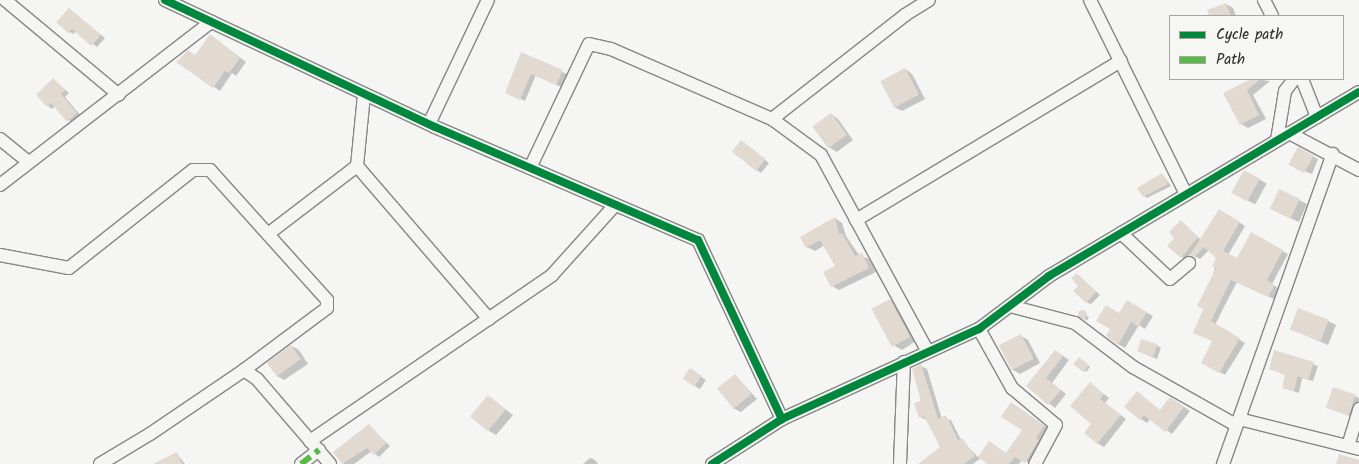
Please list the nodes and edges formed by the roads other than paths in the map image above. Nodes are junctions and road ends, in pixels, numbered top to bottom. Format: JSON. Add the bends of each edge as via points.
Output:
{"nodes":[{"id":1,"x":5,"y":0,"type":"edge"},
{"id":2,"x":165,"y":0,"type":"edge"},
{"id":3,"x":488,"y":0,"type":"edge"},
{"id":4,"x":929,"y":0,"type":"edge"},
{"id":5,"x":1090,"y":0,"type":"edge"},
{"id":6,"x":1264,"y":0,"type":"edge"},
{"id":7,"x":1272,"y":15,"type":"edge"},
{"id":8,"x":211,"y":22,"type":"junction"},
{"id":9,"x":1121,"y":61,"type":"junction"},
{"id":10,"x":1293,"y":80,"type":"edge"},
{"id":11,"x":1302,"y":80,"type":"edge"},
{"id":12,"x":1359,"y":92,"type":"edge"},
{"id":13,"x":364,"y":94,"type":"junction"},
{"id":14,"x":119,"y":95,"type":"junction"},
{"id":15,"x":1317,"y":116,"type":"junction"},
{"id":16,"x":772,"y":119,"type":"junction"},
{"id":17,"x":429,"y":124,"type":"junction"},
{"id":18,"x":1289,"y":133,"type":"junction"},
{"id":19,"x":0,"y":139,"type":"edge"},
{"id":20,"x":1277,"y":140,"type":"junction"},
{"id":21,"x":1333,"y":155,"type":"junction"},
{"id":22,"x":28,"y":162,"type":"junction"},
{"id":23,"x":357,"y":166,"type":"junction"},
{"id":24,"x":530,"y":168,"type":"junction"},
{"id":25,"x":1359,"y":170,"type":"edge"},
{"id":26,"x":0,"y":186,"type":"edge"},
{"id":27,"x":1186,"y":194,"type":"junction"},
{"id":28,"x":615,"y":205,"type":"junction"},
{"id":29,"x":856,"y":220,"type":"junction"},
{"id":30,"x":1121,"y":233,"type":"junction"},
{"id":31,"x":268,"y":234,"type":"junction"},
{"id":32,"x":0,"y":255,"type":"edge"},
{"id":33,"x":1189,"y":263,"type":"dead end"},
{"id":34,"x":1010,"y":306,"type":"junction"},
{"id":35,"x":488,"y":319,"type":"junction"},
{"id":36,"x":979,"y":329,"type":"junction"},
{"id":37,"x":928,"y":352,"type":"junction"},
{"id":38,"x":904,"y":362,"type":"junction"},
{"id":39,"x":244,"y":370,"type":"junction"},
{"id":40,"x":1359,"y":409,"type":"edge"},
{"id":41,"x":782,"y":419,"type":"junction"},
{"id":42,"x":1238,"y":422,"type":"junction"},
{"id":43,"x":314,"y":445,"type":"junction"},
{"id":44,"x":1353,"y":448,"type":"edge"},
{"id":45,"x":100,"y":464,"type":"edge"},
{"id":46,"x":301,"y":464,"type":"edge"},
{"id":47,"x":330,"y":464,"type":"edge"},
{"id":48,"x":712,"y":464,"type":"edge"},
{"id":49,"x":900,"y":464,"type":"edge"},
{"id":50,"x":1036,"y":464,"type":"edge"},
{"id":51,"x":1223,"y":464,"type":"edge"}],
"edges":[{"from":1,"to":14,"type":"street"},
{"from":2,"to":8,"type":"street"},
{"from":3,"to":17,"type":"street"},
{"from":4,"to":16,"type":"street","via":[[905,15]]},
{"from":5,"to":9,"type":"street"},
{"from":6,"to":7,"type":"street"},
{"from":8,"to":13,"type":"street"},
{"from":8,"to":14,"type":"street"},
{"from":9,"to":27,"type":"street"},
{"from":9,"to":29,"type":"street"},
{"from":10,"to":20,"type":"street","via":[[1285,91]]},
{"from":11,"to":15,"type":"street"},
{"from":12,"to":15,"type":"street"},
{"from":13,"to":17,"type":"street"},
{"from":13,"to":23,"type":"street"},
{"from":14,"to":22,"type":"street"},
{"from":15,"to":18,"type":"street"},
{"from":16,"to":24,"type":"street","via":[[611,49],[588,44]]},
{"from":16,"to":29,"type":"street","via":[[821,155]]},
{"from":17,"to":24,"type":"street"},
{"from":18,"to":20,"type":"street"},
{"from":18,"to":21,"type":"street"},
{"from":19,"to":22,"type":"street"},
{"from":20,"to":27,"type":"street"},
{"from":21,"to":25,"type":"street"},
{"from":21,"to":42,"type":"street"},
{"from":22,"to":26,"type":"street"},
{"from":23,"to":31,"type":"street"},
{"from":23,"to":35,"type":"street"},
{"from":24,"to":28,"type":"street"},
{"from":27,"to":30,"type":"street"},
{"from":28,"to":35,"type":"street","via":[[552,275]]},
{"from":28,"to":41,"type":"street","via":[[698,240]]},
{"from":29,"to":37,"type":"street"},
{"from":30,"to":33,"type":"street","via":[[1170,279]]},
{"from":30,"to":34,"type":"street","via":[[1049,276]]},
{"from":31,"to":32,"type":"street","via":[[210,170],[193,170],[69,268]]},
{"from":31,"to":39,"type":"street","via":[[327,300],[327,308]]},
{"from":34,"to":36,"type":"street"},
{"from":34,"to":42,"type":"street","via":[[1075,323],[1133,367]]},
{"from":35,"to":43,"type":"street"},
{"from":36,"to":37,"type":"street"},
{"from":36,"to":50,"type":"street","via":[[1012,388],[1056,425]]},
{"from":37,"to":38,"type":"street"},
{"from":38,"to":41,"type":"street"},
{"from":38,"to":49,"type":"street"},
{"from":39,"to":43,"type":"street","via":[[257,379]]},
{"from":39,"to":45,"type":"street"},
{"from":40,"to":44,"type":"street"},
{"from":41,"to":48,"type":"street"},
{"from":42,"to":44,"type":"street"},
{"from":42,"to":51,"type":"street"},
{"from":43,"to":46,"type":"street"},
{"from":43,"to":47,"type":"street"}]}
